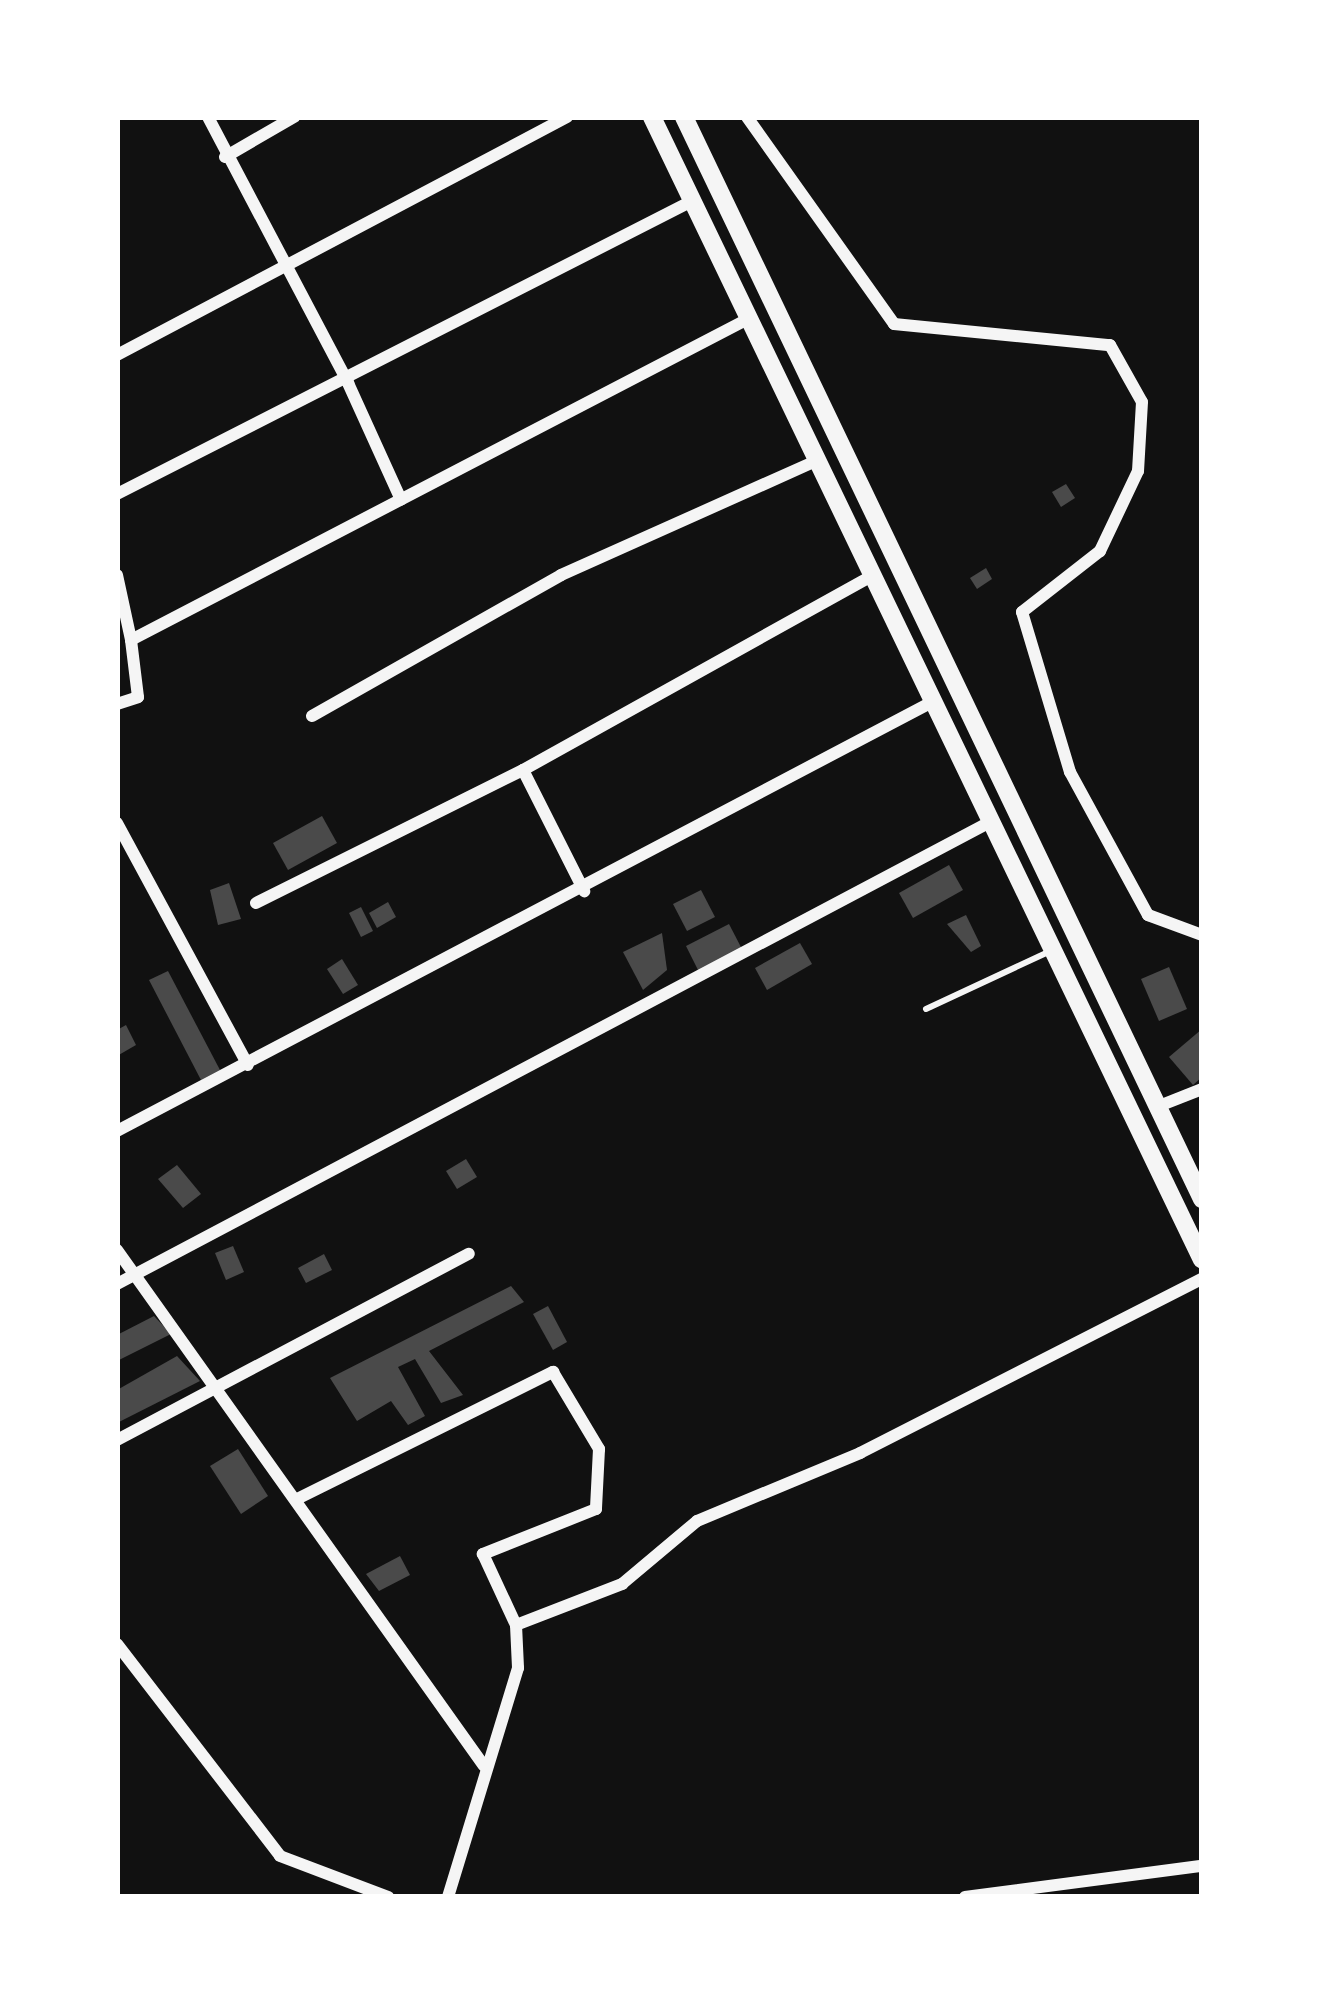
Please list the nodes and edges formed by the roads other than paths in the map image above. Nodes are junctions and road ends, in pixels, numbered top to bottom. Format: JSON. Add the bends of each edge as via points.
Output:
{"nodes":[{"id":1,"x":208,"y":117,"type":"edge"},
{"id":2,"x":294,"y":117,"type":"edge"},
{"id":3,"x":568,"y":117,"type":"edge"},
{"id":4,"x":652,"y":117,"type":"edge"},
{"id":5,"x":684,"y":117,"type":"edge"},
{"id":6,"x":747,"y":117,"type":"edge"},
{"id":7,"x":225,"y":157,"type":"junction"},
{"id":8,"x":692,"y":201,"type":"junction"},
{"id":9,"x":282,"y":271,"type":"junction"},
{"id":10,"x":748,"y":319,"type":"junction"},
{"id":11,"x":117,"y":355,"type":"edge"},
{"id":12,"x":348,"y":383,"type":"junction"},
{"id":13,"x":814,"y":462,"type":"junction"},
{"id":14,"x":117,"y":494,"type":"edge"},
{"id":15,"x":400,"y":500,"type":"junction"},
{"id":16,"x":117,"y":575,"type":"edge"},
{"id":17,"x":870,"y":577,"type":"junction"},
{"id":18,"x":131,"y":640,"type":"junction"},
{"id":19,"x":934,"y":701,"type":"junction"},
{"id":20,"x":117,"y":704,"type":"edge"},
{"id":21,"x":312,"y":716,"type":"dead end"},
{"id":22,"x":523,"y":770,"type":"junction"},
{"id":23,"x":990,"y":822,"type":"junction"},
{"id":24,"x":117,"y":823,"type":"edge"},
{"id":25,"x":584,"y":891,"type":"junction"},
{"id":26,"x":256,"y":903,"type":"dead end"},
{"id":27,"x":1202,"y":935,"type":"edge"},
{"id":28,"x":1051,"y":951,"type":"junction"},
{"id":29,"x":926,"y":1009,"type":"dead end"},
{"id":30,"x":248,"y":1065,"type":"junction"},
{"id":31,"x":1202,"y":1089,"type":"edge"},
{"id":32,"x":1159,"y":1106,"type":"junction"},
{"id":33,"x":117,"y":1131,"type":"edge"},
{"id":34,"x":1202,"y":1198,"type":"edge"},
{"id":35,"x":117,"y":1250,"type":"edge"},
{"id":36,"x":469,"y":1254,"type":"dead end"},
{"id":37,"x":1202,"y":1260,"type":"edge"},
{"id":38,"x":135,"y":1274,"type":"junction"},
{"id":39,"x":1202,"y":1280,"type":"edge"},
{"id":40,"x":117,"y":1284,"type":"edge"},
{"id":41,"x":218,"y":1388,"type":"junction"},
{"id":42,"x":117,"y":1440,"type":"edge"},
{"id":43,"x":299,"y":1498,"type":"junction"},
{"id":44,"x":516,"y":1624,"type":"junction"},
{"id":45,"x":117,"y":1644,"type":"edge"},
{"id":46,"x":484,"y":1766,"type":"junction"},
{"id":47,"x":1202,"y":1866,"type":"edge"},
{"id":48,"x":388,"y":1897,"type":"edge"},
{"id":49,"x":448,"y":1897,"type":"edge"},
{"id":50,"x":965,"y":1897,"type":"edge"}],
"edges":[{"from":1,"to":7,"type":"street"},
{"from":2,"to":7,"type":"street"},
{"from":3,"to":9,"type":"street"},
{"from":4,"to":8,"type":"highway"},
{"from":5,"to":32,"type":"highway"},
{"from":6,"to":27,"type":"street","via":[[894,324],[1110,345],[1142,402],[1138,471],[1100,551],[1022,612],[1070,772],[1148,915]]},
{"from":7,"to":9,"type":"street"},
{"from":8,"to":10,"type":"highway"},
{"from":8,"to":12,"type":"street"},
{"from":9,"to":11,"type":"street"},
{"from":9,"to":12,"type":"street"},
{"from":10,"to":13,"type":"highway"},
{"from":10,"to":15,"type":"street"},
{"from":12,"to":14,"type":"street"},
{"from":12,"to":15,"type":"street"},
{"from":13,"to":17,"type":"highway"},
{"from":13,"to":21,"type":"street","via":[[561,574]]},
{"from":15,"to":18,"type":"street"},
{"from":16,"to":18,"type":"street"},
{"from":17,"to":19,"type":"highway"},
{"from":17,"to":22,"type":"street"},
{"from":18,"to":20,"type":"street","via":[[139,697]]},
{"from":19,"to":23,"type":"highway"},
{"from":19,"to":25,"type":"street"},
{"from":22,"to":25,"type":"street"},
{"from":22,"to":26,"type":"street"},
{"from":23,"to":28,"type":"highway"},
{"from":23,"to":38,"type":"street"},
{"from":24,"to":30,"type":"street"},
{"from":25,"to":30,"type":"street"},
{"from":28,"to":29,"type":"lane"},
{"from":28,"to":37,"type":"highway"},
{"from":30,"to":33,"type":"street"},
{"from":31,"to":32,"type":"street"},
{"from":32,"to":34,"type":"highway"},
{"from":35,"to":38,"type":"street"},
{"from":36,"to":41,"type":"street"},
{"from":38,"to":40,"type":"street"},
{"from":38,"to":41,"type":"street"},
{"from":39,"to":44,"type":"street","via":[[860,1454],[697,1521],[622,1584]]},
{"from":41,"to":42,"type":"street"},
{"from":41,"to":43,"type":"street"},
{"from":43,"to":44,"type":"street","via":[[553,1372],[599,1449],[596,1509],[483,1554]]},
{"from":43,"to":46,"type":"street","via":[[392,1645]]},
{"from":44,"to":46,"type":"street","via":[[518,1668]]},
{"from":45,"to":48,"type":"street","via":[[280,1856]]},
{"from":46,"to":49,"type":"street","via":[[476,1823]]},
{"from":47,"to":50,"type":"street"}]}
